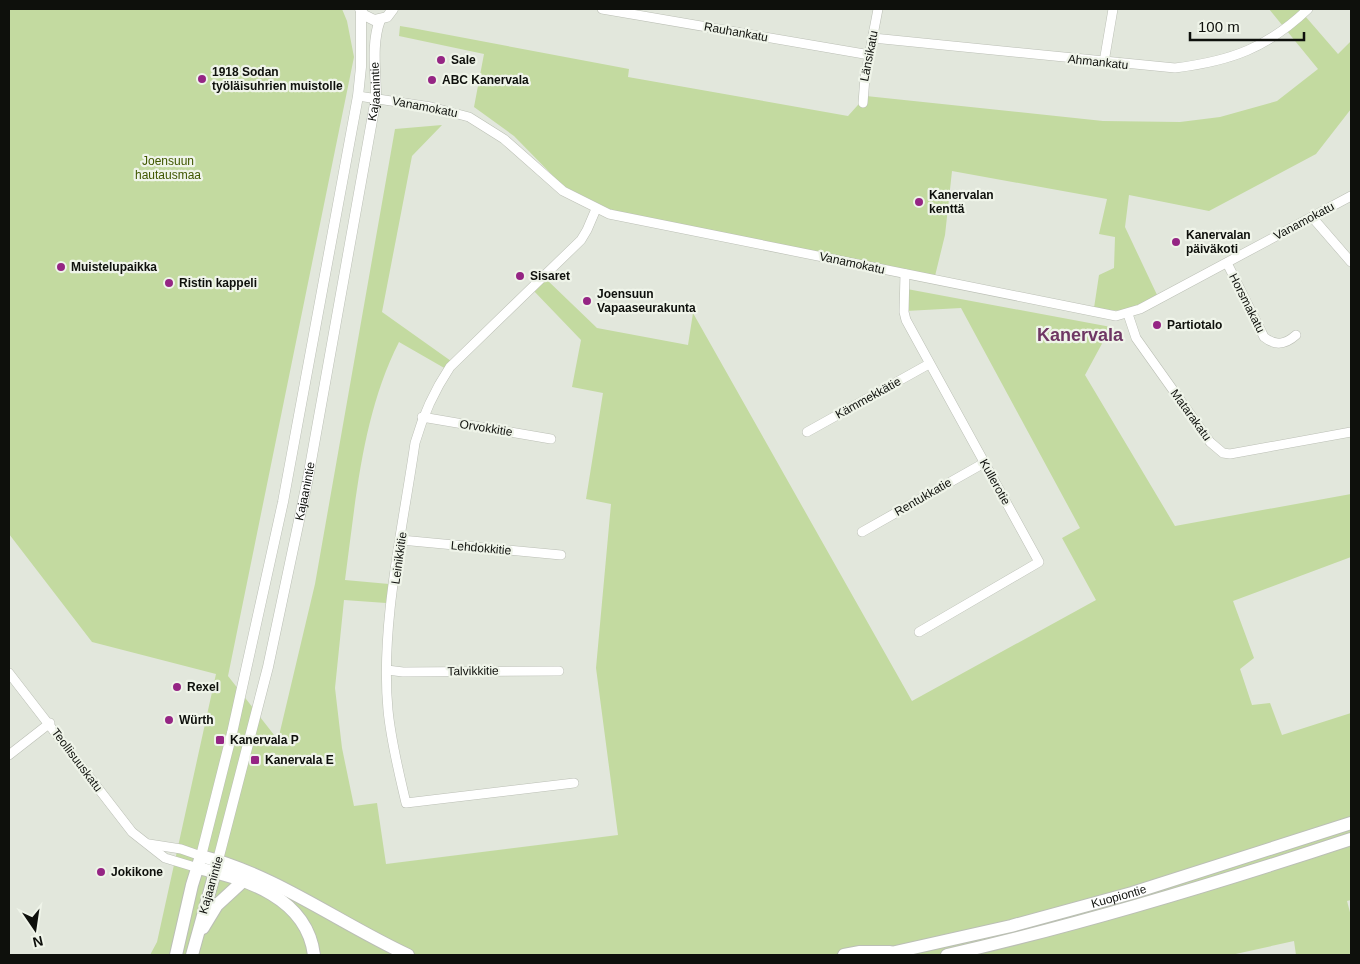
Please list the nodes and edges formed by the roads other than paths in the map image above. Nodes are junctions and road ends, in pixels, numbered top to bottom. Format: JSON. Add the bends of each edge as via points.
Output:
{"nodes":[{"id":1,"x":360,"y":9,"type":"edge"},
{"id":2,"x":393,"y":9,"type":"edge"},
{"id":3,"x":602,"y":9,"type":"edge"},
{"id":4,"x":878,"y":9,"type":"edge"},
{"id":5,"x":1113,"y":9,"type":"edge"},
{"id":6,"x":1308,"y":9,"type":"edge"},
{"id":7,"x":627,"y":11,"type":"edge"},
{"id":8,"x":380,"y":20,"type":"junction"},
{"id":9,"x":873,"y":38,"type":"junction"},
{"id":10,"x":870,"y":55,"type":"junction"},
{"id":11,"x":1104,"y":62,"type":"junction"},
{"id":12,"x":358,"y":96,"type":"junction"},
{"id":13,"x":376,"y":98,"type":"junction"},
{"id":14,"x":863,"y":103,"type":"dead end"},
{"id":15,"x":1351,"y":196,"type":"edge"},
{"id":16,"x":596,"y":209,"type":"junction"},
{"id":17,"x":1312,"y":217,"type":"junction"},
{"id":18,"x":1227,"y":262,"type":"junction"},
{"id":19,"x":1351,"y":262,"type":"edge"},
{"id":20,"x":905,"y":274,"type":"junction"},
{"id":21,"x":1128,"y":314,"type":"junction"},
{"id":22,"x":1296,"y":335,"type":"dead end"},
{"id":23,"x":929,"y":364,"type":"junction"},
{"id":24,"x":422,"y":417,"type":"junction"},
{"id":25,"x":807,"y":432,"type":"dead end"},
{"id":26,"x":1351,"y":432,"type":"edge"},
{"id":27,"x":551,"y":439,"type":"dead end"},
{"id":28,"x":984,"y":463,"type":"junction"},
{"id":29,"x":862,"y":532,"type":"dead end"},
{"id":30,"x":401,"y":540,"type":"junction"},
{"id":31,"x":561,"y":555,"type":"dead end"},
{"id":32,"x":919,"y":632,"type":"dead end"},
{"id":33,"x":387,"y":670,"type":"junction"},
{"id":34,"x":559,"y":670,"type":"dead end"},
{"id":35,"x":9,"y":672,"type":"edge"},
{"id":36,"x":50,"y":723,"type":"junction"},
{"id":37,"x":9,"y":755,"type":"edge"},
{"id":38,"x":574,"y":783,"type":"dead end"},
{"id":39,"x":1351,"y":824,"type":"edge"},
{"id":40,"x":1351,"y":839,"type":"edge"},
{"id":41,"x":149,"y":844,"type":"junction"},
{"id":42,"x":199,"y":862,"type":"junction"},
{"id":43,"x":216,"y":866,"type":"junction"},
{"id":44,"x":242,"y":882,"type":"junction"},
{"id":45,"x":196,"y":940,"type":"junction"},
{"id":46,"x":898,"y":952,"type":"junction"},
{"id":47,"x":176,"y":955,"type":"edge"},
{"id":48,"x":192,"y":955,"type":"edge"},
{"id":49,"x":314,"y":955,"type":"edge"},
{"id":50,"x":408,"y":955,"type":"edge"},
{"id":51,"x":844,"y":955,"type":"edge"},
{"id":52,"x":882,"y":955,"type":"edge"},
{"id":53,"x":947,"y":955,"type":"edge"}],
"edges":[{"from":1,"to":8,"type":"main road","via":[[369,18]]},
{"from":1,"to":12,"type":"main road","name":"Kajaanintie"},
{"from":2,"to":8,"type":"main road"},
{"from":3,"to":7,"type":"street","name":"Rauhankatu"},
{"from":4,"to":9,"type":"street","name":"Länsikatu"},
{"from":5,"to":11,"type":"street"},
{"from":6,"to":11,"type":"street","name":"Ahmankatu","via":[[1283,32],[1241,55],[1175,68]]},
{"from":7,"to":10,"type":"street","name":"Rauhankatu"},
{"from":8,"to":13,"type":"main road","name":"Kajaanintie","via":[[375,45]]},
{"from":9,"to":10,"type":"street","name":"Länsikatu"},
{"from":9,"to":11,"type":"street","name":"Ahmankatu"},
{"from":10,"to":14,"type":"street","name":"Länsikatu"},
{"from":12,"to":13,"type":"street","name":"Vanamokatu"},
{"from":12,"to":42,"type":"main road","name":"Kajaanintie","via":[[283,502],[232,733]]},
{"from":13,"to":16,"type":"street","name":"Vanamokatu","via":[[455,112],[480,122],[563,191]]},
{"from":13,"to":43,"type":"main road","name":"Kajaanintie","via":[[308,478],[268,668]]},
{"from":15,"to":17,"type":"street","name":"Vanamokatu"},
{"from":16,"to":20,"type":"street","name":"Vanamokatu"},
{"from":16,"to":24,"type":"street","name":"Leinikkitie","via":[[581,240],[450,367]]},
{"from":17,"to":18,"type":"street","name":"Vanamokatu"},
{"from":17,"to":19,"type":"street"},
{"from":18,"to":21,"type":"street","name":"Vanamokatu"},
{"from":18,"to":22,"type":"street","name":"Horsmakatu","via":[[1270,343],[1279,344]]},
{"from":20,"to":21,"type":"street","name":"Vanamokatu","via":[[1116,316]]},
{"from":20,"to":23,"type":"street","name":"Kullerotie","via":[[906,320]]},
{"from":21,"to":26,"type":"street","name":"Matarakatu","via":[[1136,338],[1210,442],[1223,453]]},
{"from":23,"to":25,"type":"street","name":"Kämmekkätie"},
{"from":23,"to":28,"type":"street","name":"Kullerotie"},
{"from":24,"to":27,"type":"street","name":"Orvokkitie"},
{"from":24,"to":30,"type":"street","name":"Leinikkitie","via":[[415,443]]},
{"from":28,"to":29,"type":"street","name":"Rentukkatie"},
{"from":28,"to":32,"type":"street","name":"Kullerotie","via":[[1039,562]]},
{"from":30,"to":31,"type":"street","name":"Lehdokkitie"},
{"from":30,"to":33,"type":"street","name":"Leinikkitie","via":[[389,626]]},
{"from":33,"to":34,"type":"street","name":"Talvikkitie"},
{"from":33,"to":38,"type":"street","name":"Leinikkitie","via":[[391,728],[406,803]]},
{"from":35,"to":36,"type":"street","name":"Teollisuuskatu"},
{"from":36,"to":37,"type":"street"},
{"from":36,"to":41,"type":"street","name":"Teollisuuskatu","via":[[124,823]]},
{"from":39,"to":46,"type":"highway","name":"Kuopiontie","via":[[1132,893]]},
{"from":40,"to":53,"type":"highway","name":"Kuopiontie","via":[[1136,907]]},
{"from":41,"to":42,"type":"street","via":[[173,848]]},
{"from":41,"to":42,"type":"street","name":"Teollisuuskatu","via":[[165,858]]},
{"from":42,"to":43,"type":"highway"},
{"from":42,"to":47,"type":"highway","name":"Kajaanintie"},
{"from":43,"to":44,"type":"highway"},
{"from":43,"to":45,"type":"highway","name":"Kajaanintie"},
{"from":43,"to":50,"type":"highway","via":[[257,874]]},
{"from":44,"to":45,"type":"highway","via":[[217,905]]},
{"from":44,"to":49,"type":"highway","via":[[260,888],[295,911],[306,927]]},
{"from":45,"to":48,"type":"highway","name":"Kajaanintie"},
{"from":46,"to":51,"type":"highway"},
{"from":46,"to":52,"type":"highway","name":"Kuopiontie"}]}
